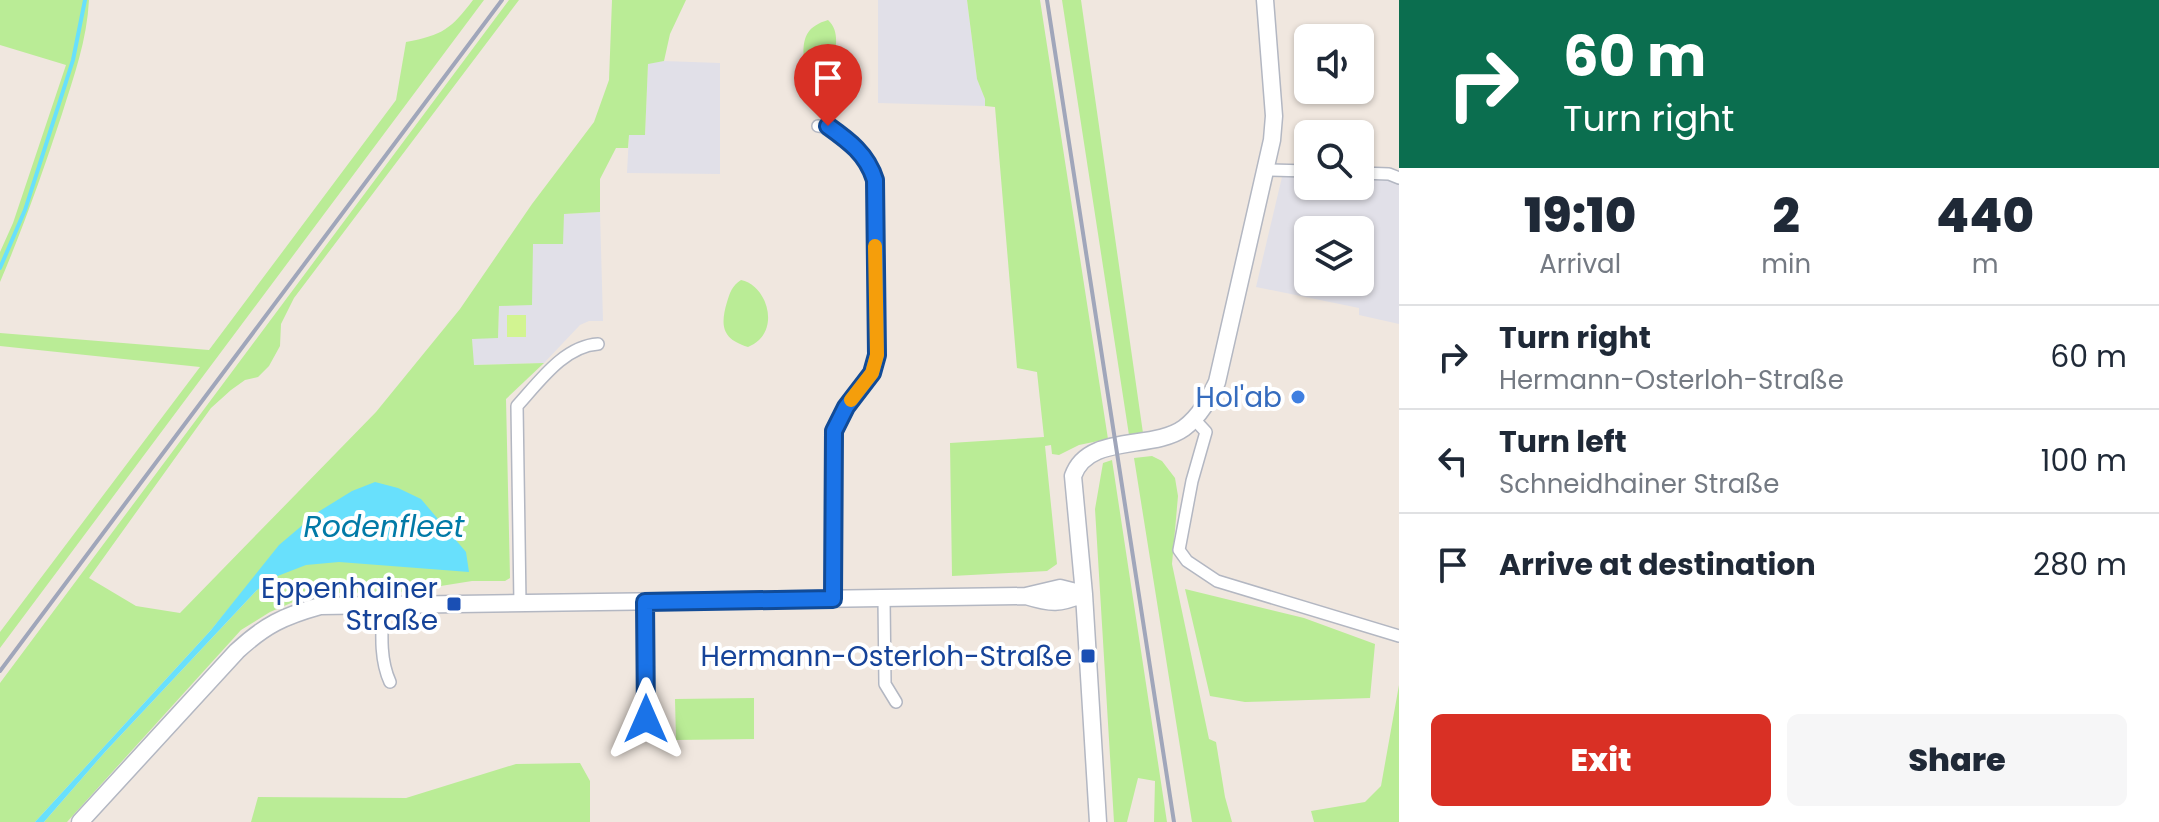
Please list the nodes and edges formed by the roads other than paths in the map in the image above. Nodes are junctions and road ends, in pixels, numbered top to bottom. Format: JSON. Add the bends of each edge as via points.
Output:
{"nodes":[{"id":1,"x":1265,"y":0,"type":"edge"},
{"id":2,"x":818,"y":126,"type":"dead end"},
{"id":3,"x":1266,"y":170,"type":"junction"},
{"id":4,"x":1294,"y":171,"type":"edge"},
{"id":5,"x":1374,"y":173,"type":"edge"},
{"id":6,"x":1399,"y":178,"type":"edge"},
{"id":7,"x":598,"y":344,"type":"dead end"},
{"id":8,"x":1194,"y":419,"type":"junction"},
{"id":9,"x":1084,"y":594,"type":"junction"},
{"id":10,"x":833,"y":599,"type":"junction"},
{"id":11,"x":884,"y":599,"type":"junction"},
{"id":12,"x":645,"y":602,"type":"junction"},
{"id":13,"x":520,"y":603,"type":"junction"},
{"id":14,"x":383,"y":604,"type":"junction"},
{"id":15,"x":1399,"y":636,"type":"edge"},
{"id":16,"x":390,"y":682,"type":"dead end"},
{"id":17,"x":896,"y":702,"type":"dead end"},
{"id":18,"x":646,"y":719,"type":"dead end"},
{"id":19,"x":80,"y":822,"type":"edge"},
{"id":20,"x":1098,"y":822,"type":"edge"}],
"edges":[{"from":1,"to":3,"type":"street","via":[[1274,116]]},
{"from":2,"to":10,"type":"street","via":[[828,126],[860,151],[875,180],[877,355],[872,373],[834,431]]},
{"from":3,"to":4,"type":"street"},
{"from":3,"to":8,"type":"street","via":[[1217,382]]},
{"from":5,"to":6,"type":"street"},
{"from":7,"to":13,"type":"street","via":[[581,345],[517,406]]},
{"from":8,"to":9,"type":"street","via":[[1167,436],[1089,454],[1077,466],[1073,476]]},
{"from":8,"to":15,"type":"street","via":[[1206,432],[1179,550],[1187,561],[1217,581]]},
{"from":9,"to":11,"type":"street","via":[[1061,603],[1026,596]]},
{"from":9,"to":20,"type":"street"},
{"from":10,"to":11,"type":"street"},
{"from":10,"to":12,"type":"street"},
{"from":11,"to":17,"type":"street","via":[[885,684]]},
{"from":12,"to":13,"type":"street"},
{"from":12,"to":18,"type":"street"},
{"from":13,"to":14,"type":"street"},
{"from":14,"to":16,"type":"street","via":[[382,641]]},
{"from":14,"to":19,"type":"street","via":[[320,606],[261,629]]}]}
